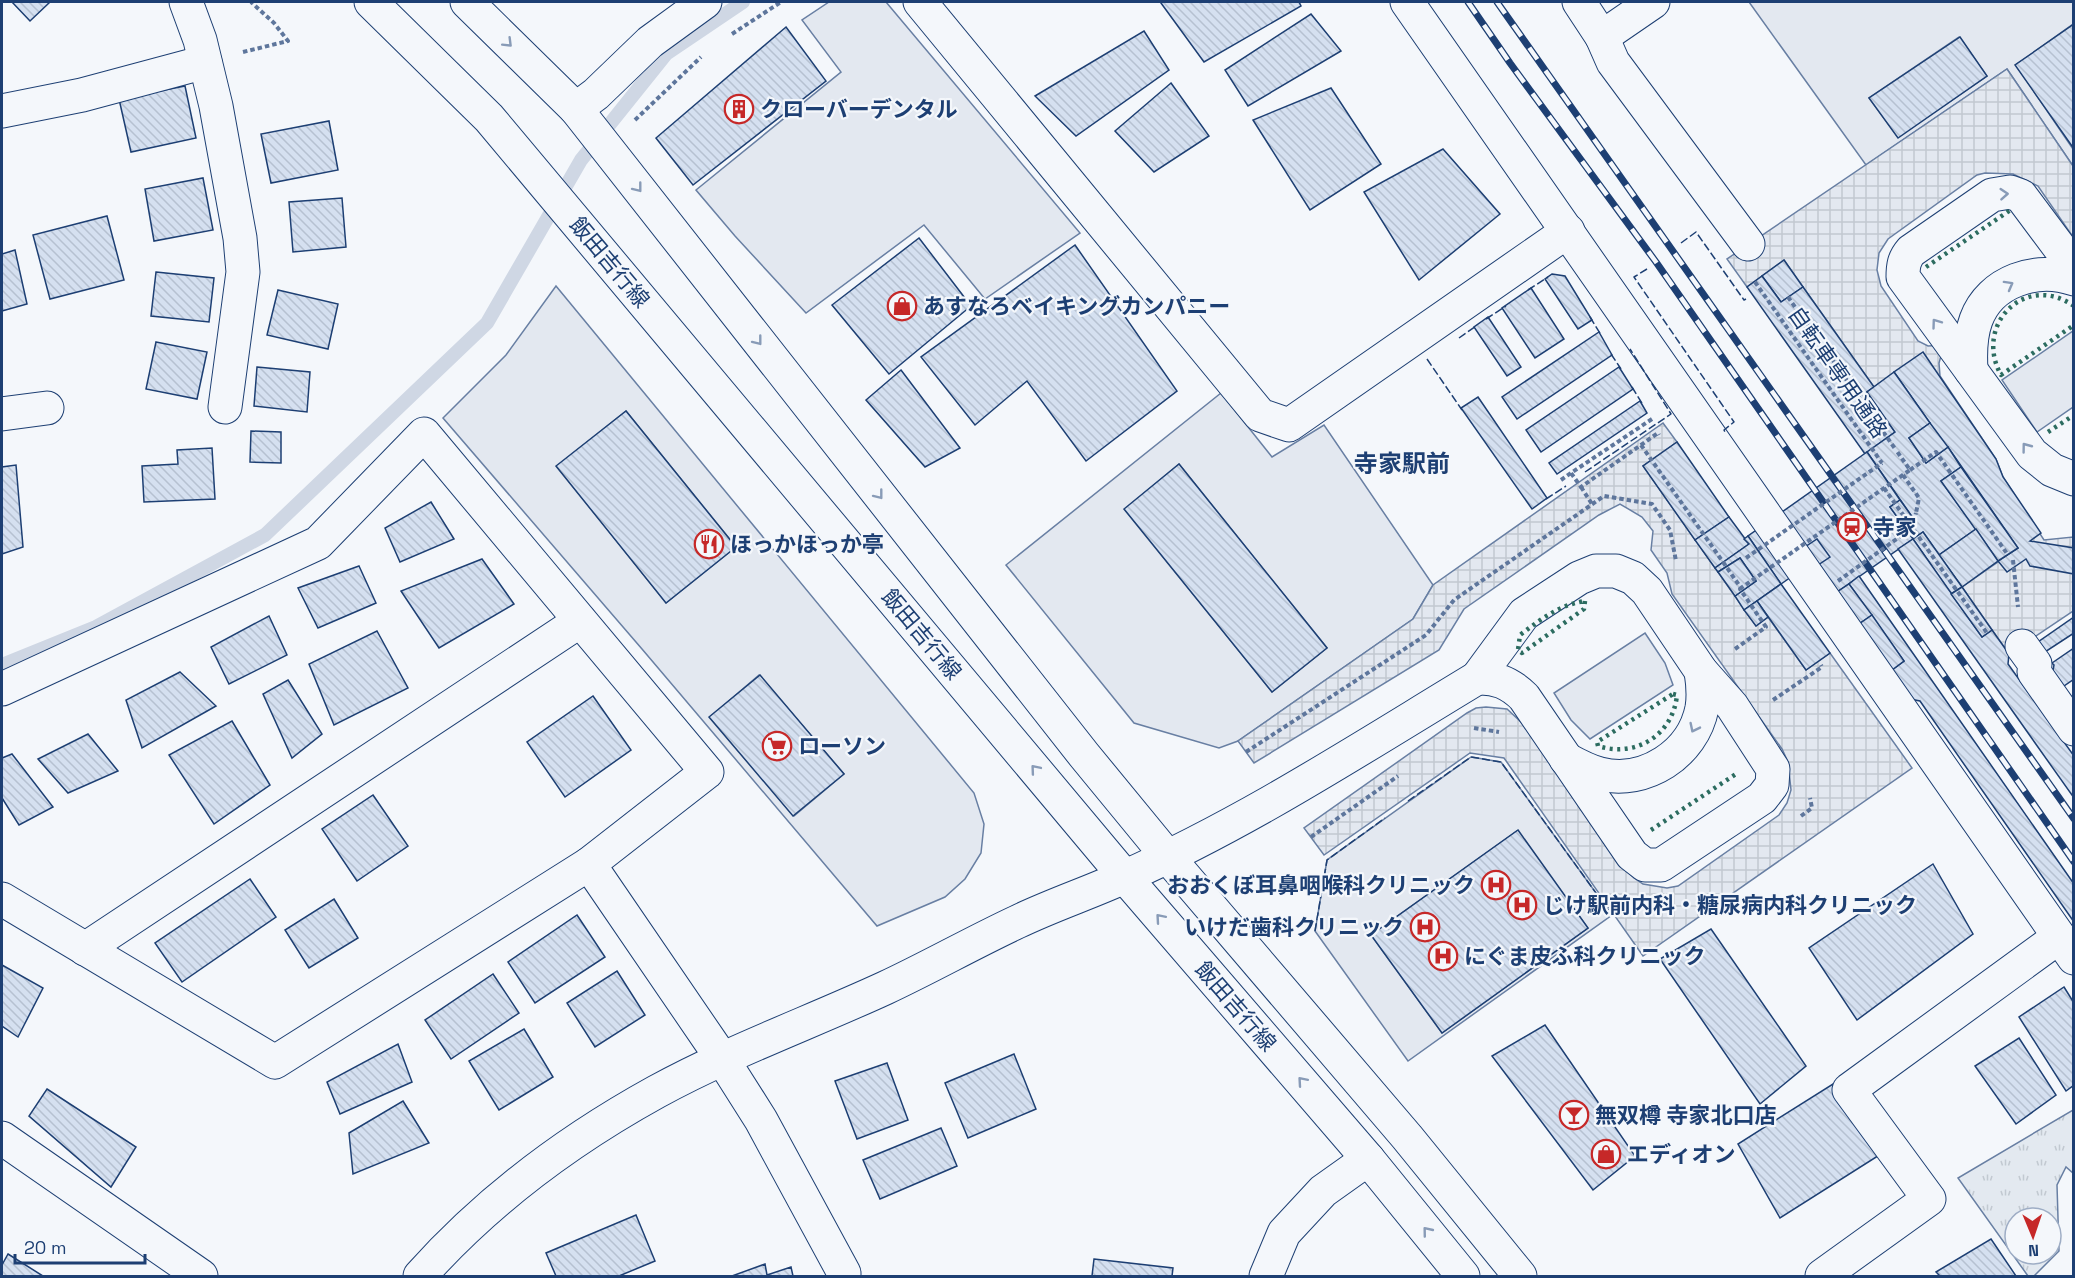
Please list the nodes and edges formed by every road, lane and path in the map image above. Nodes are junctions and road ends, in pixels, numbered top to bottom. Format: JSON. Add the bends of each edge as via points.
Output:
{"nodes":[{"id":1,"x":186,"y":2,"type":"edge"},
{"id":2,"x":251,"y":2,"type":"edge"},
{"id":3,"x":371,"y":2,"type":"edge"},
{"id":4,"x":467,"y":2,"type":"edge"},
{"id":5,"x":705,"y":2,"type":"edge"},
{"id":6,"x":781,"y":2,"type":"edge"},
{"id":7,"x":920,"y":2,"type":"edge"},
{"id":8,"x":1407,"y":2,"type":"edge"},
{"id":9,"x":1579,"y":2,"type":"edge"},
{"id":10,"x":1653,"y":2,"type":"edge"},
{"id":11,"x":1602,"y":37,"type":"junction"},
{"id":12,"x":726,"y":38,"type":"dead end"},
{"id":13,"x":708,"y":50,"type":"dead end"},
{"id":14,"x":205,"y":62,"type":"junction"},
{"id":15,"x":576,"y":109,"type":"junction"},
{"id":16,"x":2,"y":111,"type":"edge"},
{"id":17,"x":632,"y":123,"type":"dead end"},
{"id":18,"x":1568,"y":231,"type":"junction"},
{"id":19,"x":1748,"y":244,"type":"dead end"},
{"id":20,"x":2073,"y":267,"type":"edge"},
{"id":21,"x":2073,"y":279,"type":"edge"},
{"id":22,"x":1754,"y":281,"type":"dead end"},
{"id":23,"x":1788,"y":297,"type":"dead end"},
{"id":24,"x":1971,"y":370,"type":"junction"},
{"id":25,"x":225,"y":406,"type":"dead end"},
{"id":26,"x":47,"y":408,"type":"dead end"},
{"id":27,"x":2,"y":414,"type":"edge"},
{"id":28,"x":1659,"y":414,"type":"dead end"},
{"id":29,"x":1663,"y":441,"type":"dead end"},
{"id":30,"x":1641,"y":445,"type":"junction"},
{"id":31,"x":1910,"y":470,"type":"junction"},
{"id":32,"x":1571,"y":473,"type":"junction"},
{"id":33,"x":1903,"y":475,"type":"junction"},
{"id":34,"x":2073,"y":479,"type":"edge"},
{"id":35,"x":1561,"y":480,"type":"dead end"},
{"id":36,"x":1581,"y":487,"type":"junction"},
{"id":37,"x":1884,"y":488,"type":"junction"},
{"id":38,"x":1592,"y":504,"type":"dead end"},
{"id":39,"x":1912,"y":528,"type":"junction"},
{"id":40,"x":2008,"y":555,"type":"dead end"},
{"id":41,"x":1746,"y":558,"type":"dead end"},
{"id":42,"x":2013,"y":560,"type":"dead end"},
{"id":43,"x":1838,"y":581,"type":"dead end"},
{"id":44,"x":1741,"y":588,"type":"junction"},
{"id":45,"x":580,"y":621,"type":"junction"},
{"id":46,"x":1987,"y":633,"type":"dead end"},
{"id":47,"x":2022,"y":646,"type":"joint"},
{"id":48,"x":1733,"y":651,"type":"dead end"},
{"id":49,"x":1818,"y":662,"type":"dead end"},
{"id":50,"x":1701,"y":672,"type":"junction"},
{"id":51,"x":1477,"y":678,"type":"junction"},
{"id":52,"x":2,"y":689,"type":"edge"},
{"id":53,"x":1769,"y":703,"type":"dead end"},
{"id":54,"x":2073,"y":729,"type":"edge"},
{"id":55,"x":1566,"y":759,"type":"junction"},
{"id":56,"x":1167,"y":856,"type":"junction"},
{"id":57,"x":589,"y":864,"type":"junction"},
{"id":58,"x":1125,"y":877,"type":"junction"},
{"id":59,"x":2,"y":900,"type":"edge"},
{"id":60,"x":2066,"y":947,"type":"edge"},
{"id":61,"x":85,"y":949,"type":"junction"},
{"id":62,"x":723,"y":1060,"type":"junction"},
{"id":63,"x":2,"y":1138,"type":"edge"},
{"id":64,"x":1368,"y":1159,"type":"junction"},
{"id":65,"x":201,"y":1276,"type":"edge"},
{"id":66,"x":420,"y":1276,"type":"edge"},
{"id":67,"x":844,"y":1276,"type":"edge"},
{"id":68,"x":1266,"y":1276,"type":"edge"},
{"id":69,"x":1463,"y":1276,"type":"edge"},
{"id":70,"x":1520,"y":1276,"type":"edge"},
{"id":71,"x":1822,"y":1276,"type":"edge"}],
"edges":[{"from":1,"to":14,"type":"street"},
{"from":2,"to":14,"type":"path","via":[[288,41]]},
{"from":58,"to":3,"type":"street","name":"飯田吉行線","one_way":true,"via":[[489,118]]},
{"from":4,"to":15,"type":"street","name":"飯田吉行線","one_way":true},
{"from":5,"to":15,"type":"street","via":[[650,42]]},
{"from":6,"to":12,"type":"path"},
{"from":7,"to":18,"type":"street","via":[[1260,415],[1289,424]]},
{"from":8,"to":18,"type":"street"},
{"from":9,"to":11,"type":"street"},
{"from":10,"to":11,"type":"street"},
{"from":11,"to":19,"type":"street","via":[[1613,62]]},
{"from":13,"to":17,"type":"path"},
{"from":14,"to":16,"type":"street","via":[[82,95]]},
{"from":14,"to":25,"type":"street","via":[[238,227],[243,272]]},
{"from":15,"to":56,"type":"street","name":"飯田吉行線","one_way":true,"via":[[1076,746]]},
{"from":18,"to":60,"type":"street"},
{"from":24,"to":20,"type":"street","one_way":true,"via":[[1903,277],[1903,265],[1911,251],[1992,195],[2010,192],[2020,196]]},
{"from":24,"to":21,"type":"street","one_way":true,"via":[[1970,351],[1977,318],[1998,291],[2029,275]]},
{"from":22,"to":41,"type":"path","name":"自転車専用通路","bridge":true,"via":[[1882,463]]},
{"from":23,"to":31,"type":"path","bridge":true},
{"from":34,"to":24,"type":"street","one_way":true,"via":[[2052,470],[2032,454]]},
{"from":26,"to":27,"type":"street"},
{"from":28,"to":32,"type":"path"},
{"from":29,"to":30,"type":"path","via":[[1658,433]]},
{"from":30,"to":36,"type":"path"},
{"from":30,"to":44,"type":"path","bridge":true},
{"from":31,"to":33,"type":"path","bridge":true},
{"from":31,"to":40,"type":"path","via":[[1936,452]]},
{"from":32,"to":35,"type":"path"},
{"from":32,"to":36,"type":"path"},
{"from":33,"to":37,"type":"path","bridge":true},
{"from":33,"to":39,"type":"path","bridge":true,"via":[[1919,498]]},
{"from":36,"to":38,"type":"path"},
{"from":37,"to":39,"type":"path","bridge":true},
{"from":37,"to":44,"type":"path","bridge":true},
{"from":39,"to":43,"type":"path","bridge":true},
{"from":39,"to":46,"type":"path","bridge":true},
{"from":42,"to":47,"type":"path"},
{"from":44,"to":48,"type":"path","via":[[1766,627]]},
{"from":45,"to":52,"type":"street","via":[[424,434],[318,543]]},
{"from":45,"to":57,"type":"street","via":[[706,772]]},
{"from":45,"to":61,"type":"street"},
{"from":47,"to":54,"type":"street","via":[[2035,664],[2034,672]]},
{"from":49,"to":53,"type":"path","via":[[1822,667]]},
{"from":50,"to":51,"type":"street","via":[[1647,591],[1633,578],[1616,571],[1596,571],[1524,615]]},
{"from":50,"to":55,"type":"street","one_way":true,"via":[[1702,709],[1696,727],[1673,757],[1639,774],[1620,777],[1583,769]]},
{"from":50,"to":55,"type":"street","via":[[1732,706],[1770,762],[1774,777],[1762,798],[1668,861],[1652,866],[1637,861]]},
{"from":51,"to":55,"type":"street","via":[[1497,679],[1516,689]]},
{"from":51,"to":56,"type":"street","via":[[1264,808]]},
{"from":56,"to":58,"type":"street"},
{"from":56,"to":70,"type":"street","name":"飯田吉行線"},
{"from":57,"to":61,"type":"street","via":[[275,1062]]},
{"from":57,"to":62,"type":"street"},
{"from":58,"to":62,"type":"street","via":[[1020,920],[888,987]]},
{"from":64,"to":58,"type":"street","name":"飯田吉行線","one_way":true},
{"from":59,"to":61,"type":"street"},
{"from":60,"to":71,"type":"street","via":[[1849,1090],[1929,1199]]},
{"from":62,"to":66,"type":"street","via":[[649,1096],[536,1170],[481,1216]]},
{"from":62,"to":67,"type":"street","via":[[761,1120]]},
{"from":63,"to":65,"type":"street"},
{"from":64,"to":68,"type":"street","via":[[1323,1191],[1284,1233]]},
{"from":69,"to":64,"type":"street","name":"飯田吉行線","one_way":true}]}
